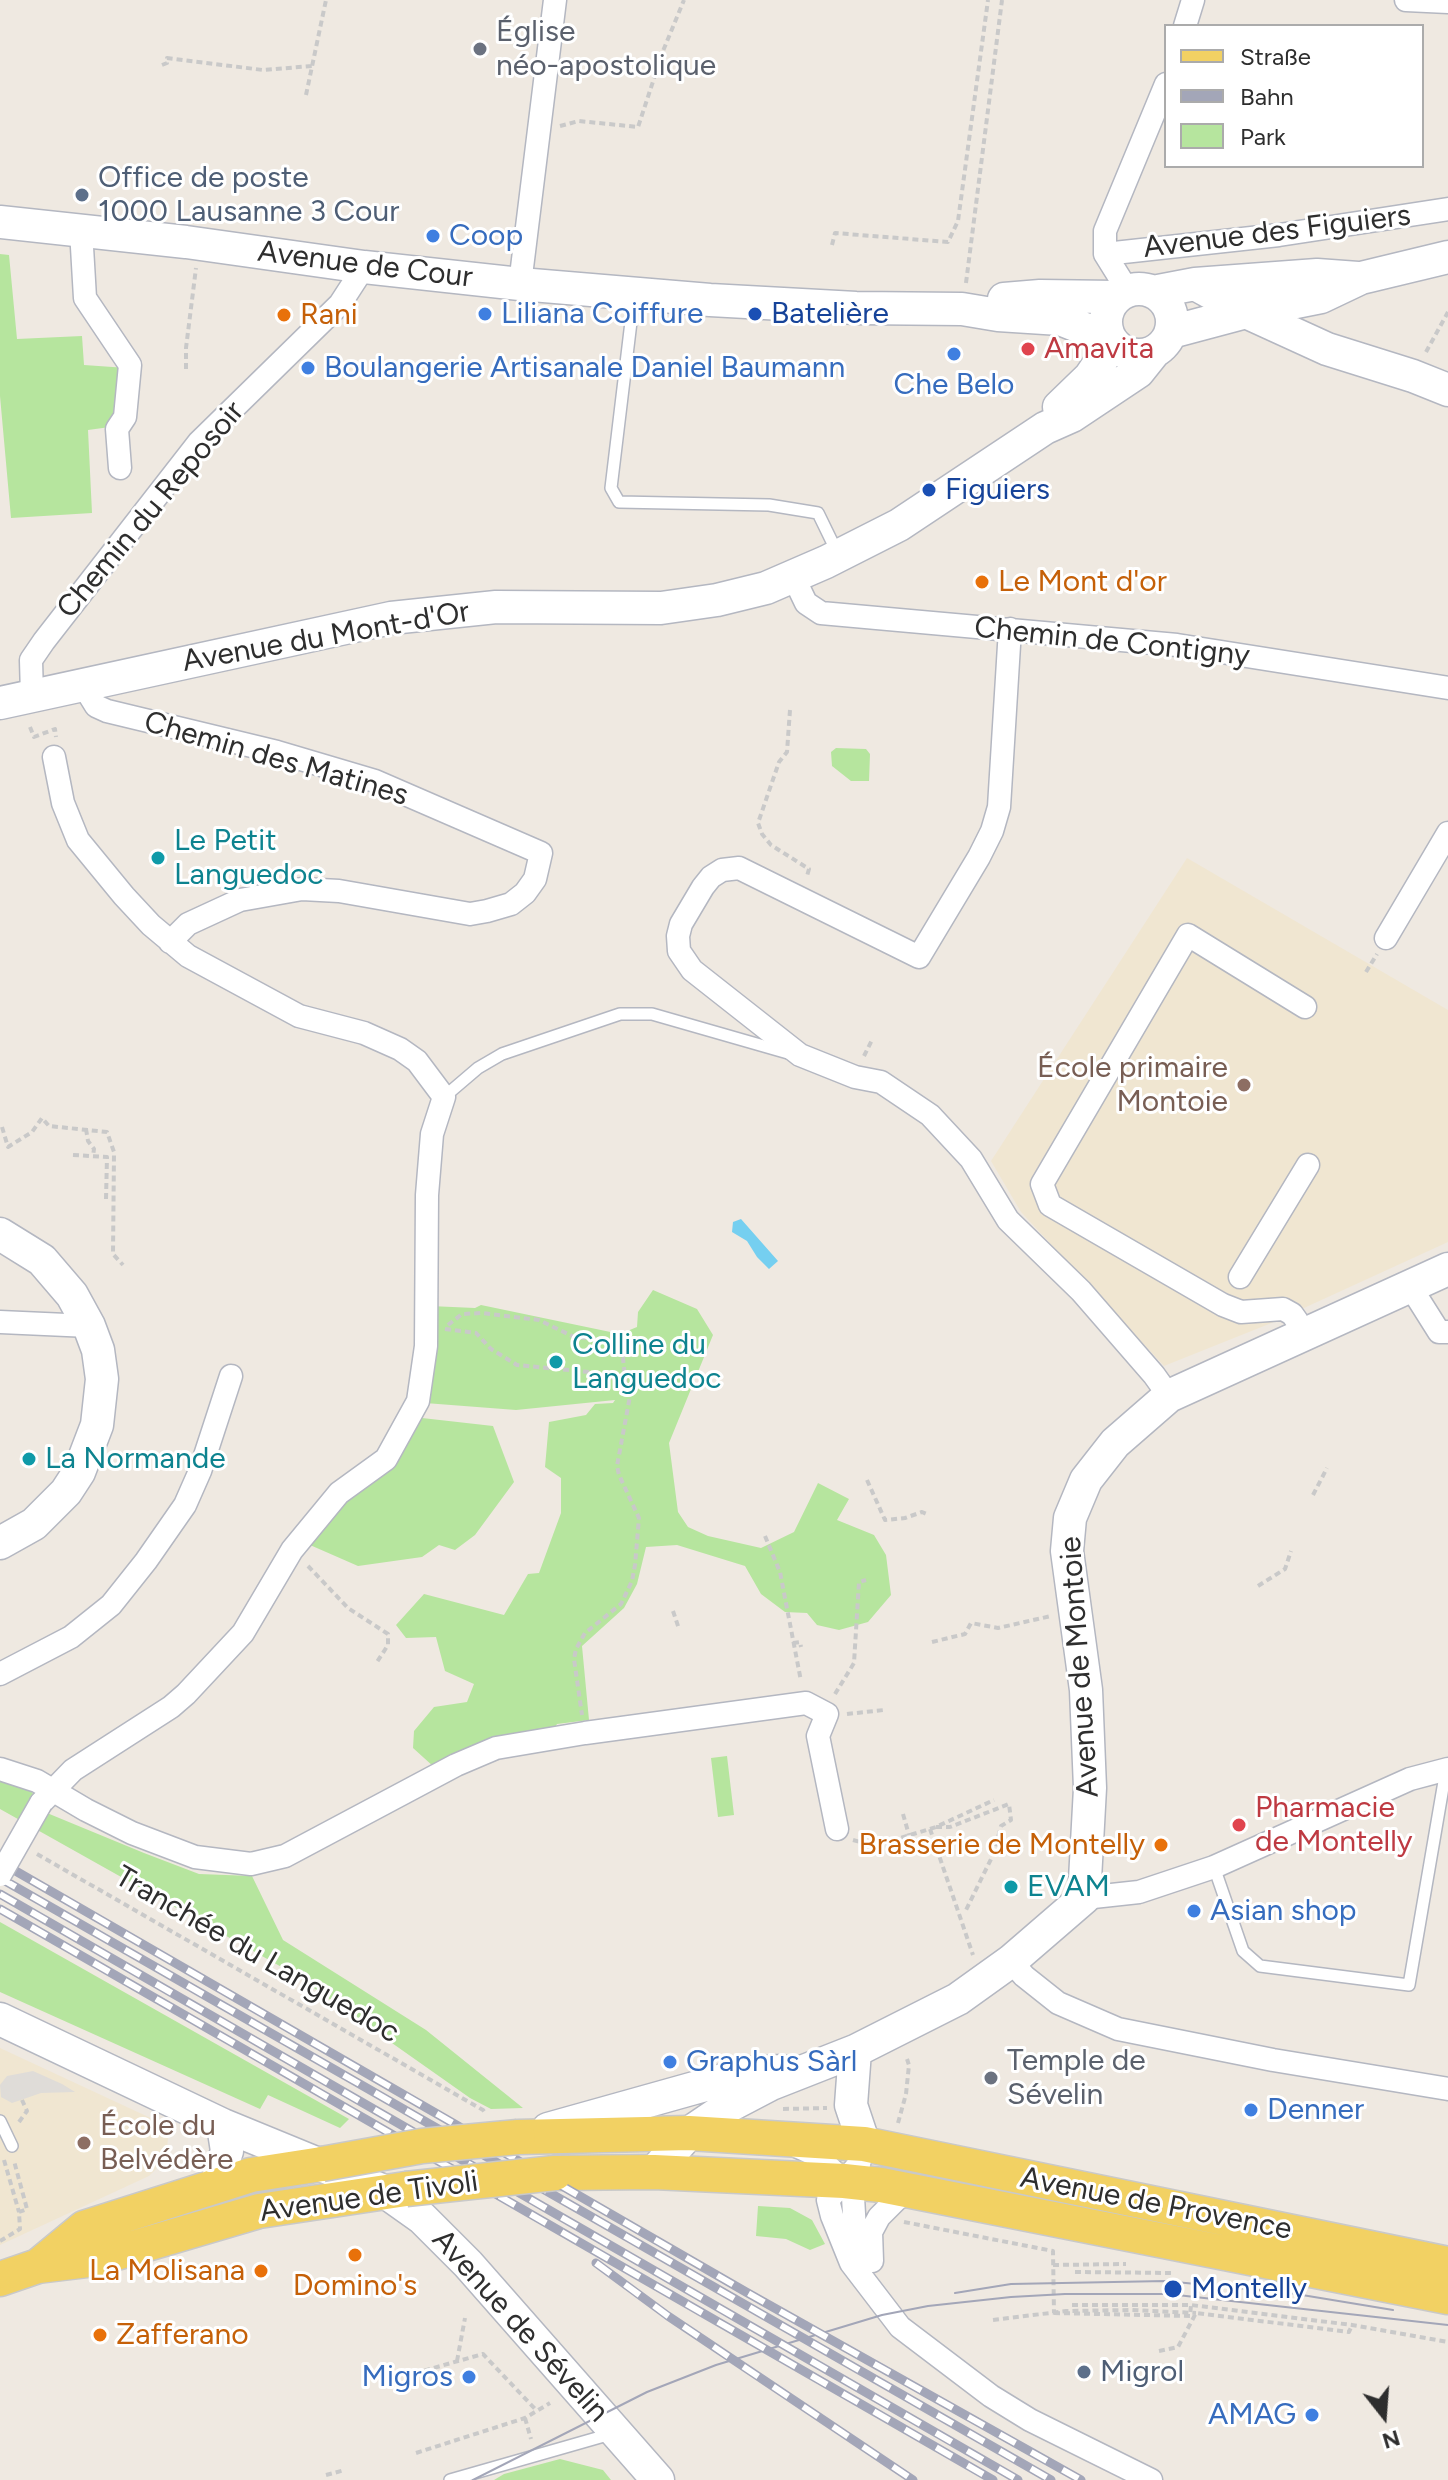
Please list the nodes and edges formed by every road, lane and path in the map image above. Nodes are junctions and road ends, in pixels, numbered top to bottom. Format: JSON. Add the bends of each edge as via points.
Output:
{"nodes":[{"id":1,"x":326,"y":0,"type":"edge"},
{"id":2,"x":555,"y":0,"type":"edge"},
{"id":3,"x":684,"y":0,"type":"edge"},
{"id":4,"x":988,"y":0,"type":"edge"},
{"id":5,"x":1002,"y":0,"type":"edge"},
{"id":6,"x":1193,"y":0,"type":"edge"},
{"id":7,"x":1406,"y":0,"type":"edge"},
{"id":8,"x":1448,"y":2,"type":"edge"},
{"id":9,"x":1186,"y":24,"type":"edge"},
{"id":10,"x":162,"y":65,"type":"dead end"},
{"id":11,"x":312,"y":66,"type":"junction"},
{"id":12,"x":1164,"y":89,"type":"edge"},
{"id":13,"x":306,"y":95,"type":"dead end"},
{"id":14,"x":539,"y":131,"type":"junction"},
{"id":15,"x":1448,"y":209,"type":"edge"},
{"id":16,"x":0,"y":222,"type":"edge"},
{"id":17,"x":81,"y":230,"type":"junction"},
{"id":18,"x":186,"y":242,"type":"junction"},
{"id":19,"x":832,"y":245,"type":"dead end"},
{"id":20,"x":1105,"y":254,"type":"junction"},
{"id":21,"x":1448,"y":257,"type":"edge"},
{"id":22,"x":364,"y":267,"type":"junction"},
{"id":23,"x":1361,"y":278,"type":"junction"},
{"id":24,"x":520,"y":284,"type":"junction"},
{"id":25,"x":1195,"y":284,"type":"junction"},
{"id":26,"x":1133,"y":293,"type":"junction"},
{"id":27,"x":634,"y":294,"type":"junction"},
{"id":28,"x":962,"y":309,"type":"junction"},
{"id":29,"x":1246,"y":312,"type":"junction"},
{"id":30,"x":1448,"y":312,"type":"edge"},
{"id":31,"x":1112,"y":341,"type":"junction"},
{"id":32,"x":1162,"y":342,"type":"junction"},
{"id":33,"x":1422,"y":358,"type":"dead end"},
{"id":34,"x":186,"y":369,"type":"dead end"},
{"id":35,"x":1448,"y":390,"type":"edge"},
{"id":36,"x":1045,"y":428,"type":"junction"},
{"id":37,"x":120,"y":468,"type":"dead end"},
{"id":38,"x":839,"y":556,"type":"junction"},
{"id":39,"x":794,"y":578,"type":"junction"},
{"id":40,"x":1010,"y":629,"type":"junction"},
{"id":41,"x":83,"y":685,"type":"junction"},
{"id":42,"x":1448,"y":688,"type":"edge"},
{"id":43,"x":11,"y":702,"type":"edge"},
{"id":44,"x":790,"y":710,"type":"dead end"},
{"id":45,"x":54,"y":757,"type":"dead end"},
{"id":46,"x":1448,"y":833,"type":"edge"},
{"id":47,"x":809,"y":869,"type":"dead end"},
{"id":48,"x":1386,"y":938,"type":"dead end"},
{"id":49,"x":170,"y":942,"type":"junction"},
{"id":50,"x":1305,"y":1007,"type":"dead end"},
{"id":51,"x":800,"y":1055,"type":"junction"},
{"id":52,"x":444,"y":1097,"type":"junction"},
{"id":53,"x":2,"y":1127,"type":"dead end"},
{"id":54,"x":86,"y":1129,"type":"junction"},
{"id":55,"x":73,"y":1155,"type":"dead end"},
{"id":56,"x":93,"y":1156,"type":"junction"},
{"id":57,"x":1308,"y":1165,"type":"dead end"},
{"id":58,"x":114,"y":1199,"type":"junction"},
{"id":59,"x":0,"y":1234,"type":"edge"},
{"id":60,"x":123,"y":1265,"type":"dead end"},
{"id":61,"x":1448,"y":1269,"type":"edge"},
{"id":62,"x":1240,"y":1277,"type":"dead end"},
{"id":63,"x":1410,"y":1286,"type":"junction"},
{"id":64,"x":1297,"y":1321,"type":"dead end"},
{"id":65,"x":0,"y":1322,"type":"edge"},
{"id":66,"x":89,"y":1326,"type":"junction"},
{"id":67,"x":446,"y":1329,"type":"dead end"},
{"id":68,"x":471,"y":1331,"type":"dead end"},
{"id":69,"x":1448,"y":1332,"type":"edge"},
{"id":70,"x":231,"y":1376,"type":"dead end"},
{"id":71,"x":626,"y":1387,"type":"junction"},
{"id":72,"x":1169,"y":1396,"type":"junction"},
{"id":73,"x":1327,"y":1468,"type":"dead end"},
{"id":74,"x":867,"y":1480,"type":"dead end"},
{"id":75,"x":1313,"y":1495,"type":"dead end"},
{"id":76,"x":929,"y":1515,"type":"dead end"},
{"id":77,"x":765,"y":1536,"type":"dead end"},
{"id":78,"x":0,"y":1543,"type":"edge"},
{"id":79,"x":292,"y":1550,"type":"junction"},
{"id":80,"x":1291,"y":1551,"type":"dead end"},
{"id":81,"x":866,"y":1580,"type":"dead end"},
{"id":82,"x":1258,"y":1586,"type":"dead end"},
{"id":83,"x":1077,"y":1610,"type":"junction"},
{"id":84,"x":673,"y":1611,"type":"dead end"},
{"id":85,"x":679,"y":1629,"type":"dead end"},
{"id":86,"x":932,"y":1642,"type":"dead end"},
{"id":87,"x":793,"y":1643,"type":"junction"},
{"id":88,"x":801,"y":1647,"type":"dead end"},
{"id":89,"x":377,"y":1662,"type":"dead end"},
{"id":90,"x":0,"y":1674,"type":"edge"},
{"id":91,"x":806,"y":1703,"type":"junction"},
{"id":92,"x":884,"y":1710,"type":"dead end"},
{"id":93,"x":827,"y":1714,"type":"junction"},
{"id":94,"x":585,"y":1733,"type":"junction"},
{"id":95,"x":0,"y":1769,"type":"edge"},
{"id":96,"x":1447,"y":1769,"type":"edge"},
{"id":97,"x":46,"y":1796,"type":"junction"},
{"id":98,"x":994,"y":1800,"type":"dead end"},
{"id":99,"x":903,"y":1814,"type":"dead end"},
{"id":100,"x":933,"y":1828,"type":"junction"},
{"id":101,"x":837,"y":1829,"type":"joint"},
{"id":102,"x":909,"y":1835,"type":"junction"},
{"id":103,"x":36,"y":1853,"type":"dead end"},
{"id":104,"x":1214,"y":1867,"type":"junction"},
{"id":105,"x":0,"y":1875,"type":"edge"},
{"id":106,"x":1084,"y":1898,"type":"junction"},
{"id":107,"x":966,"y":1910,"type":"dead end"},
{"id":108,"x":1011,"y":1961,"type":"junction"},
{"id":109,"x":977,"y":1965,"type":"dead end"},
{"id":110,"x":0,"y":2019,"type":"edge"},
{"id":111,"x":855,"y":2051,"type":"junction"},
{"id":112,"x":907,"y":2059,"type":"dead end"},
{"id":113,"x":813,"y":2070,"type":"junction"},
{"id":114,"x":1448,"y":2089,"type":"edge"},
{"id":115,"x":22,"y":2100,"type":"dead end"},
{"id":116,"x":841,"y":2107,"type":"dead end"},
{"id":117,"x":489,"y":2118,"type":"dead end"},
{"id":118,"x":0,"y":2121,"type":"edge"},
{"id":119,"x":780,"y":2123,"type":"junction"},
{"id":120,"x":223,"y":2125,"type":"junction"},
{"id":121,"x":896,"y":2127,"type":"dead end"},
{"id":122,"x":689,"y":2133,"type":"junction"},
{"id":123,"x":518,"y":2137,"type":"junction"},
{"id":124,"x":864,"y":2144,"type":"junction"},
{"id":125,"x":12,"y":2146,"type":"junction"},
{"id":126,"x":2,"y":2155,"type":"dead end"},
{"id":127,"x":322,"y":2164,"type":"junction"},
{"id":128,"x":654,"y":2172,"type":"junction"},
{"id":129,"x":844,"y":2181,"type":"junction"},
{"id":130,"x":216,"y":2184,"type":"junction"},
{"id":131,"x":395,"y":2190,"type":"junction"},
{"id":132,"x":913,"y":2190,"type":"junction"},
{"id":133,"x":19,"y":2212,"type":"junction"},
{"id":134,"x":891,"y":2219,"type":"dead end"},
{"id":135,"x":0,"y":2241,"type":"edge"},
{"id":136,"x":1133,"y":2264,"type":"dead end"},
{"id":137,"x":1448,"y":2264,"type":"edge"},
{"id":138,"x":1053,"y":2265,"type":"junction"},
{"id":139,"x":38,"y":2266,"type":"junction"},
{"id":140,"x":1075,"y":2272,"type":"dead end"},
{"id":141,"x":1180,"y":2274,"type":"dead end"},
{"id":142,"x":0,"y":2279,"type":"edge"},
{"id":143,"x":1448,"y":2297,"type":"edge"},
{"id":144,"x":880,"y":2298,"type":"junction"},
{"id":145,"x":1072,"y":2305,"type":"dead end"},
{"id":146,"x":1191,"y":2305,"type":"junction"},
{"id":147,"x":1054,"y":2313,"type":"junction"},
{"id":148,"x":1196,"y":2313,"type":"junction"},
{"id":149,"x":465,"y":2318,"type":"dead end"},
{"id":150,"x":993,"y":2320,"type":"dead end"},
{"id":151,"x":1352,"y":2325,"type":"junction"},
{"id":152,"x":1448,"y":2342,"type":"edge"},
{"id":153,"x":1159,"y":2351,"type":"dead end"},
{"id":154,"x":457,"y":2361,"type":"junction"},
{"id":155,"x":405,"y":2376,"type":"dead end"},
{"id":156,"x":550,"y":2403,"type":"dead end"},
{"id":157,"x":537,"y":2411,"type":"junction"},
{"id":158,"x":525,"y":2418,"type":"junction"},
{"id":159,"x":617,"y":2432,"type":"junction"},
{"id":160,"x":532,"y":2445,"type":"dead end"},
{"id":161,"x":416,"y":2453,"type":"dead end"},
{"id":162,"x":345,"y":2470,"type":"dead end"},
{"id":163,"x":326,"y":2475,"type":"dead end"},
{"id":164,"x":450,"y":2480,"type":"edge"},
{"id":165,"x":658,"y":2480,"type":"edge"},
{"id":166,"x":1151,"y":2480,"type":"edge"}],
"edges":[{"from":1,"to":11,"type":"path"},
{"from":2,"to":14,"type":"street"},
{"from":3,"to":14,"type":"path","via":[[638,127],[579,121]]},
{"from":4,"to":19,"type":"path","via":[[958,221],[948,242],[835,233]]},
{"from":5,"to":28,"type":"path"},
{"from":6,"to":9,"type":"street"},
{"from":7,"to":8,"type":"street"},
{"from":10,"to":11,"type":"path","via":[[167,58],[263,70]]},
{"from":11,"to":13,"type":"path"},
{"from":12,"to":20,"type":"street","via":[[1105,231]]},
{"from":14,"to":24,"type":"street"},
{"from":15,"to":20,"type":"street","name":"Avenue des Figuiers"},
{"from":16,"to":17,"type":"street","name":"Avenue de Cour"},
{"from":17,"to":18,"type":"street","name":"Avenue de Cour"},
{"from":17,"to":37,"type":"street","via":[[85,298],[130,365],[125,417],[117,429]]},
{"from":18,"to":22,"type":"street","name":"Avenue de Cour"},
{"from":18,"to":34,"type":"path","via":[[196,268]]},
{"from":20,"to":26,"type":"street"},
{"from":21,"to":23,"type":"street","name":"Avenue des Figuiers"},
{"from":22,"to":24,"type":"street","name":"Avenue de Cour"},
{"from":22,"to":43,"type":"street","name":"Chemin du Reposoir","via":[[340,304],[199,442],[53,629]]},
{"from":23,"to":25,"type":"street","name":"Avenue des Figuiers","via":[[1317,275]]},
{"from":23,"to":29,"type":"street","name":"Avenue des Figuiers","via":[[1321,297]]},
{"from":24,"to":27,"type":"street","name":"Avenue de Cour"},
{"from":25,"to":26,"type":"street","name":"Avenue des Figuiers"},
{"from":25,"to":29,"type":"street"},
{"from":26,"to":28,"type":"street","name":"Avenue de Cour","via":[[996,299]]},
{"from":26,"to":31,"type":"street","via":[[1106,317]]},
{"from":26,"to":32,"type":"street","via":[[1161,297],[1171,313]]},
{"from":27,"to":28,"type":"street","name":"Avenue de Cour"},
{"from":27,"to":38,"type":"lane","via":[[611,488],[619,502],[769,505],[818,513]]},
{"from":28,"to":31,"type":"street","name":"Avenue de Cour","via":[[1060,319]]},
{"from":29,"to":32,"type":"street","name":"Avenue des Figuiers"},
{"from":29,"to":35,"type":"street","via":[[1327,349]]},
{"from":30,"to":33,"type":"path"},
{"from":31,"to":32,"type":"street","via":[[1143,355]]},
{"from":31,"to":36,"type":"street","name":"Avenue du Mont-d'Or","via":[[1090,377],[1062,402]]},
{"from":32,"to":36,"type":"street","name":"Avenue du Mont-d'Or","via":[[1138,372]]},
{"from":36,"to":38,"type":"street","name":"Avenue du Mont-d'Or","via":[[899,525]]},
{"from":38,"to":39,"type":"street","name":"Avenue du Mont-d'Or"},
{"from":39,"to":40,"type":"street","name":"Chemin de Contigny","via":[[806,603],[821,613]]},
{"from":39,"to":41,"type":"street","name":"Avenue du Mont-d'Or","via":[[717,600],[661,608],[496,607],[391,618]]},
{"from":40,"to":42,"type":"street","name":"Chemin de Contigny","via":[[1177,645]]},
{"from":40,"to":51,"type":"street","via":[[999,807],[979,857],[919,957],[739,868],[711,877],[681,924],[679,951],[684,961]]},
{"from":41,"to":43,"type":"street","name":"Avenue du Mont-d'Or"},
{"from":41,"to":49,"type":"street","name":"Chemin des Matines","via":[[96,706],[107,711],[375,781],[541,853],[535,879],[525,893],[511,904],[470,914],[302,889],[240,900],[188,924]]},
{"from":44,"to":47,"type":"path","via":[[787,752],[758,823],[771,845]]},
{"from":45,"to":49,"type":"street","via":[[63,803],[78,840]]},
{"from":46,"to":48,"type":"street"},
{"from":49,"to":52,"type":"street","via":[[299,1016],[364,1033],[400,1049],[417,1061]]},
{"from":50,"to":64,"type":"street","via":[[1188,935],[1042,1184],[1050,1205],[1223,1305],[1241,1312],[1283,1309]]},
{"from":51,"to":52,"type":"lane","via":[[652,1014],[620,1014],[502,1054]]},
{"from":51,"to":72,"type":"street","via":[[881,1082],[930,1115],[971,1159],[1008,1220],[1081,1291]]},
{"from":52,"to":79,"type":"street","via":[[432,1134],[428,1180],[426,1346],[418,1401],[386,1459],[339,1493]]},
{"from":53,"to":54,"type":"path","via":[[8,1147],[32,1132],[42,1118],[49,1126]]},
{"from":54,"to":56,"type":"path"},
{"from":54,"to":58,"type":"path","via":[[107,1132]]},
{"from":55,"to":56,"type":"path"},
{"from":56,"to":58,"type":"path","via":[[107,1157],[105,1199]]},
{"from":57,"to":62,"type":"street"},
{"from":58,"to":60,"type":"path","via":[[113,1254]]},
{"from":59,"to":66,"type":"street","via":[[58,1276]]},
{"from":61,"to":63,"type":"street","name":"Avenue de Montoie"},
{"from":63,"to":69,"type":"street","via":[[1439,1332]]},
{"from":63,"to":72,"type":"street","name":"Avenue de Montoie"},
{"from":65,"to":66,"type":"street"},
{"from":66,"to":78,"type":"street","via":[[102,1379],[91,1448],[59,1500],[34,1524]]},
{"from":67,"to":71,"type":"path","via":[[462,1314],[482,1313],[539,1320],[572,1336],[610,1342],[623,1358]]},
{"from":68,"to":71,"type":"path","via":[[517,1365],[599,1373]]},
{"from":70,"to":90,"type":"street","via":[[185,1505],[146,1561],[111,1605],[71,1637]]},
{"from":71,"to":94,"type":"path","via":[[629,1408],[617,1466],[639,1518],[635,1565],[621,1604],[585,1633],[576,1649]]},
{"from":72,"to":83,"type":"street","name":"Avenue de Montoie","via":[[1115,1443],[1078,1495],[1067,1551]]},
{"from":73,"to":75,"type":"path"},
{"from":74,"to":76,"type":"path","via":[[885,1520]]},
{"from":77,"to":87,"type":"path","via":[[780,1572]]},
{"from":79,"to":89,"type":"path","via":[[348,1608],[388,1634],[388,1645]]},
{"from":79,"to":97,"type":"street","via":[[243,1633],[186,1694],[73,1770]]},
{"from":80,"to":82,"type":"path","via":[[1285,1569]]},
{"from":81,"to":93,"type":"path","via":[[859,1582],[854,1663]]},
{"from":83,"to":86,"type":"path","via":[[998,1628],[971,1623],[965,1634]]},
{"from":83,"to":106,"type":"street","name":"Avenue de Montoie","via":[[1090,1788]]},
{"from":84,"to":85,"type":"path"},
{"from":87,"to":88,"type":"path","via":[[800,1642]]},
{"from":87,"to":91,"type":"path"},
{"from":91,"to":93,"type":"street"},
{"from":91,"to":94,"type":"street"},
{"from":92,"to":93,"type":"path"},
{"from":93,"to":101,"type":"street","via":[[818,1736]]},
{"from":94,"to":97,"type":"street","via":[[496,1748],[285,1856],[251,1864],[195,1857]]},
{"from":95,"to":97,"type":"street","via":[[37,1781]]},
{"from":96,"to":104,"type":"street","via":[[1410,1779]]},
{"from":96,"to":104,"type":"lane","via":[[1409,1985],[1260,1966],[1243,1951]]},
{"from":97,"to":105,"type":"street","bridge":true},
{"from":98,"to":100,"type":"path"},
{"from":99,"to":102,"type":"path"},
{"from":100,"to":102,"type":"path"},
{"from":100,"to":107,"type":"path","via":[[950,1827],[1009,1804],[1011,1820],[1001,1826]]},
{"from":100,"to":109,"type":"path"},
{"from":101,"to":102,"type":"path","via":[[871,1845]]},
{"from":103,"to":117,"type":"path","name":"Tranchée du Languedoc"},
{"from":104,"to":106,"type":"street","via":[[1139,1892]]},
{"from":106,"to":108,"type":"street","name":"Avenue de Tivoli"},
{"from":108,"to":111,"type":"street","name":"Avenue de Tivoli","via":[[958,1999]]},
{"from":108,"to":114,"type":"street","via":[[1058,2003],[1118,2029]]},
{"from":110,"to":120,"type":"street","name":"Avenue de Sévelin"},
{"from":111,"to":113,"type":"street","name":"Avenue de Tivoli"},
{"from":111,"to":124,"type":"street","via":[[851,2105]]},
{"from":112,"to":121,"type":"path","via":[[906,2094]]},
{"from":113,"to":122,"type":"street","name":"Avenue de Tivoli","via":[[729,2106]]},
{"from":113,"to":123,"type":"street","name":"Avenue de Tivoli","via":[[748,2073]]},
{"from":115,"to":125,"type":"path","via":[[27,2111]]},
{"from":116,"to":119,"type":"path"},
{"from":118,"to":125,"type":"lane"},
{"from":119,"to":122,"type":"main road","name":"Avenue de Provence"},
{"from":119,"to":124,"type":"main road","name":"Avenue de Provence"},
{"from":119,"to":129,"type":"street","name":"Avenue de Provence"},
{"from":120,"to":127,"type":"street","name":"Avenue de Sévelin"},
{"from":120,"to":130,"type":"street","via":[[227,2151]]},
{"from":122,"to":123,"type":"main road","name":"Avenue de Tivoli"},
{"from":122,"to":128,"type":"street","name":"Avenue de Tivoli"},
{"from":123,"to":127,"type":"main road","name":"Avenue de Tivoli","bridge":true,"via":[[422,2146]]},
{"from":124,"to":129,"type":"street","via":[[859,2164]]},
{"from":124,"to":137,"type":"main road","name":"Avenue de Provence"},
{"from":125,"to":133,"type":"path","via":[[27,2209]]},
{"from":126,"to":133,"type":"path"},
{"from":127,"to":130,"type":"main road","name":"Avenue de Tivoli"},
{"from":127,"to":131,"type":"street","name":"Avenue de Sévelin"},
{"from":128,"to":129,"type":"main road","name":"Avenue de Provence"},
{"from":128,"to":131,"type":"main road","name":"Avenue de Tivoli","bridge":true,"via":[[555,2173]]},
{"from":129,"to":132,"type":"main road","name":"Avenue de Provence"},
{"from":129,"to":144,"type":"street","via":[[853,2197],[861,2259]]},
{"from":130,"to":139,"type":"main road","name":"Avenue de Tivoli","via":[[84,2228]]},
{"from":131,"to":139,"type":"main road","name":"Avenue de Tivoli","via":[[259,2211],[96,2259]]},
{"from":131,"to":159,"type":"street","name":"Avenue de Sévelin"},
{"from":132,"to":143,"type":"main road","name":"Avenue de Provence"},
{"from":132,"to":144,"type":"street","via":[[879,2217],[871,2232]]},
{"from":133,"to":135,"type":"path","via":[[20,2229]]},
{"from":134,"to":138,"type":"path","via":[[1053,2251]]},
{"from":136,"to":138,"type":"path"},
{"from":138,"to":147,"type":"path"},
{"from":139,"to":142,"type":"main road","name":"Avenue de Tivoli"},
{"from":140,"to":141,"type":"path"},
{"from":144,"to":166,"type":"street","via":[[900,2327],[991,2396]]},
{"from":145,"to":146,"type":"path"},
{"from":146,"to":147,"type":"path","bridge":true,"via":[[1190,2316]]},
{"from":146,"to":151,"type":"path"},
{"from":147,"to":148,"type":"path"},
{"from":147,"to":150,"type":"path"},
{"from":148,"to":151,"type":"path","via":[[1349,2332]]},
{"from":148,"to":153,"type":"path","via":[[1178,2347]]},
{"from":149,"to":154,"type":"path"},
{"from":151,"to":152,"type":"path"},
{"from":154,"to":155,"type":"path"},
{"from":154,"to":157,"type":"path","via":[[483,2354]]},
{"from":156,"to":157,"type":"path"},
{"from":157,"to":158,"type":"path"},
{"from":158,"to":160,"type":"path"},
{"from":158,"to":161,"type":"path"},
{"from":159,"to":164,"type":"lane","name":"Avenue de Sévelin"},
{"from":159,"to":165,"type":"street","name":"Avenue de Sévelin"},
{"from":162,"to":163,"type":"path"}]}
